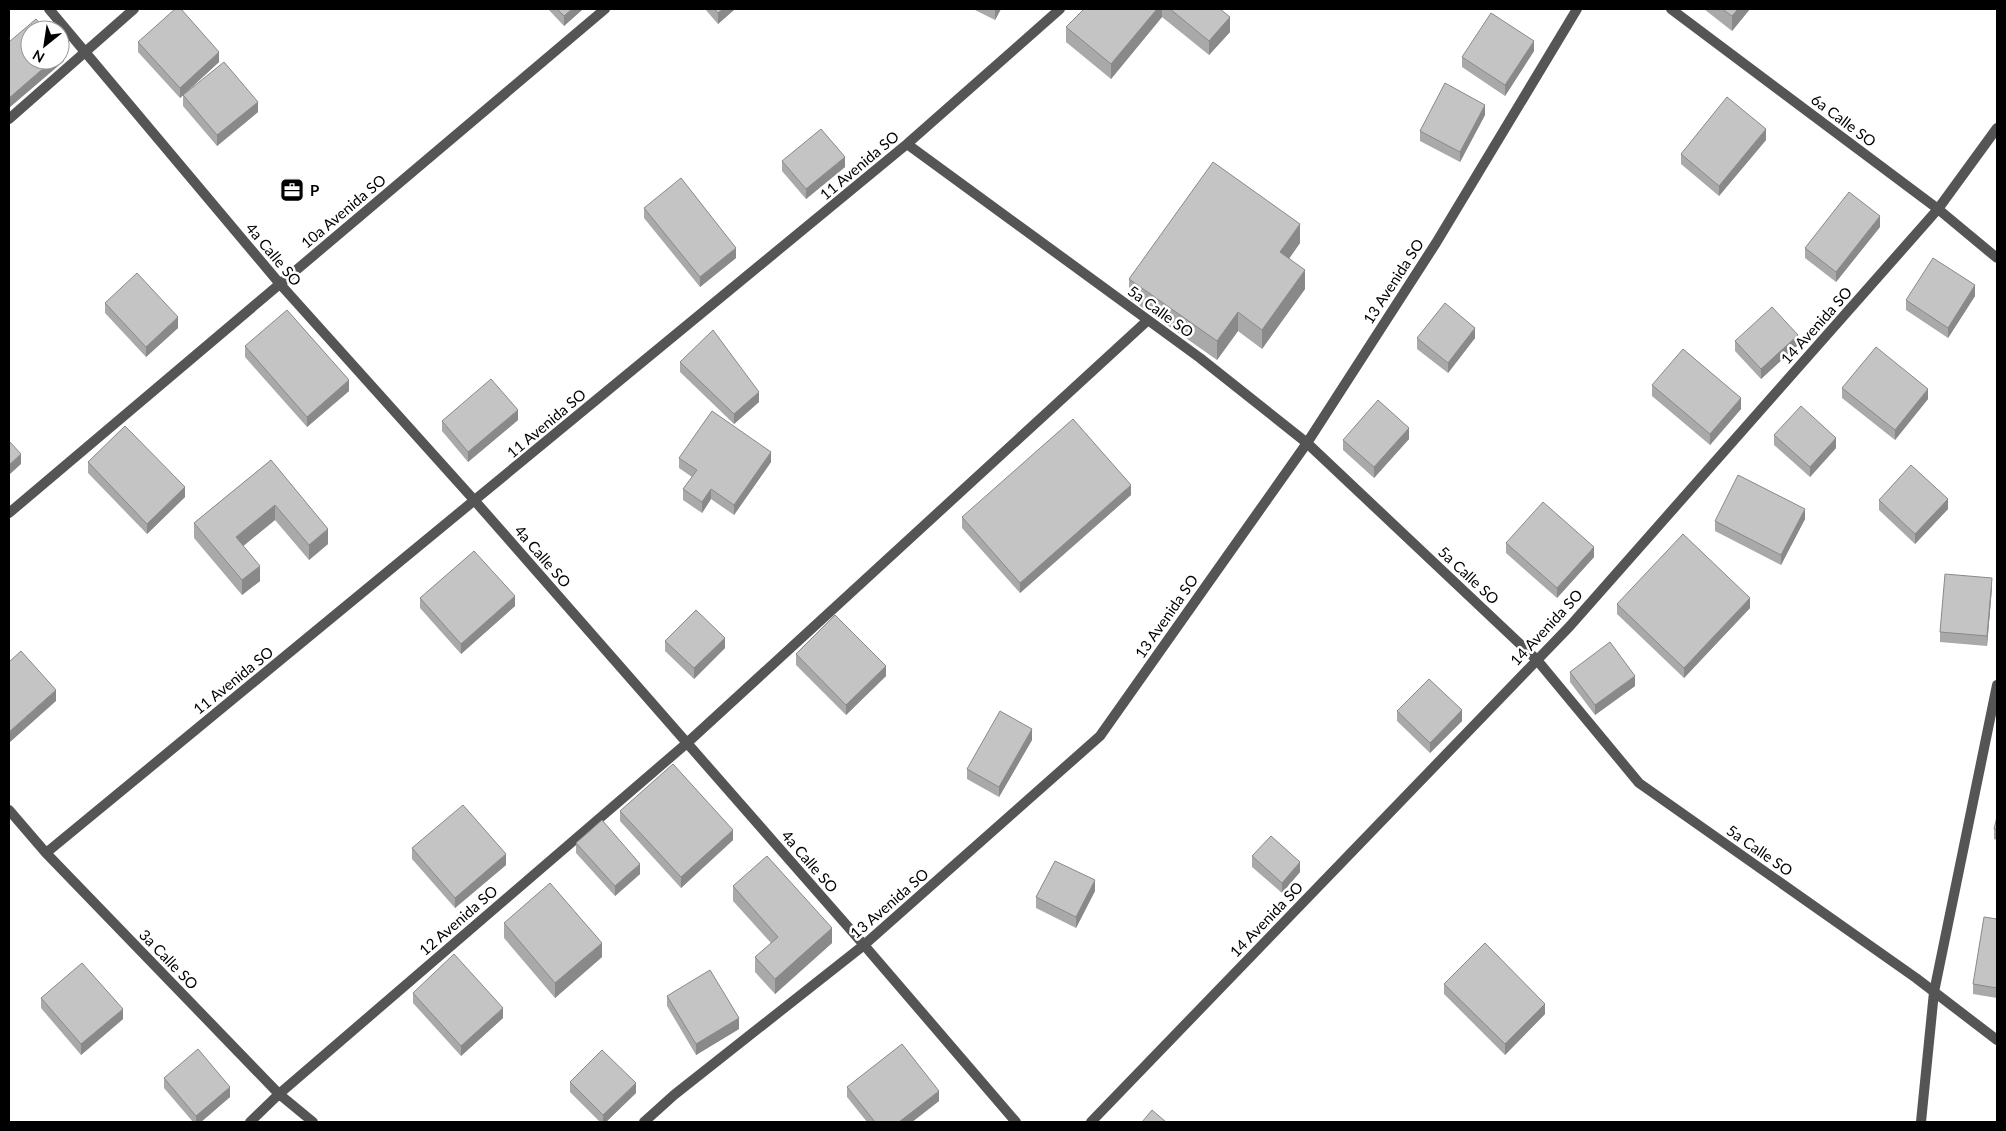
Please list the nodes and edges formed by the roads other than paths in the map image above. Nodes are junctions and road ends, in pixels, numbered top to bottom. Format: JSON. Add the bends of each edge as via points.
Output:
{"nodes":[{"id":1,"x":49,"y":9,"type":"edge"},
{"id":2,"x":134,"y":9,"type":"edge"},
{"id":3,"x":605,"y":9,"type":"edge"},
{"id":4,"x":1060,"y":9,"type":"edge"},
{"id":5,"x":1578,"y":9,"type":"edge"},
{"id":6,"x":1670,"y":9,"type":"edge"},
{"id":7,"x":85,"y":53,"type":"junction"},
{"id":8,"x":9,"y":119,"type":"edge"},
{"id":9,"x":1997,"y":128,"type":"edge"},
{"id":10,"x":907,"y":144,"type":"junction"},
{"id":11,"x":1938,"y":209,"type":"junction"},
{"id":12,"x":1997,"y":258,"type":"edge"},
{"id":13,"x":280,"y":284,"type":"junction"},
{"id":14,"x":1148,"y":320,"type":"junction"},
{"id":15,"x":1307,"y":443,"type":"junction"},
{"id":16,"x":475,"y":501,"type":"junction"},
{"id":17,"x":9,"y":513,"type":"edge"},
{"id":18,"x":1537,"y":660,"type":"junction"},
{"id":19,"x":1997,"y":685,"type":"edge"},
{"id":20,"x":687,"y":743,"type":"junction"},
{"id":21,"x":9,"y":810,"type":"edge"},
{"id":22,"x":46,"y":853,"type":"junction"},
{"id":23,"x":864,"y":945,"type":"junction"},
{"id":24,"x":1934,"y":992,"type":"junction"},
{"id":25,"x":1997,"y":1040,"type":"edge"},
{"id":26,"x":279,"y":1094,"type":"junction"},
{"id":27,"x":250,"y":1122,"type":"edge"},
{"id":28,"x":313,"y":1122,"type":"edge"},
{"id":29,"x":644,"y":1122,"type":"edge"},
{"id":30,"x":1016,"y":1122,"type":"edge"},
{"id":31,"x":1091,"y":1122,"type":"edge"},
{"id":32,"x":1921,"y":1122,"type":"edge"}],
"edges":[{"from":1,"to":7,"type":"street","name":"4a Calle SO"},
{"from":2,"to":7,"type":"street"},
{"from":3,"to":13,"type":"street","name":"10a Avenida SO"},
{"from":4,"to":10,"type":"street","name":"11 Avenida SO"},
{"from":5,"to":15,"type":"street","name":"13 Avenida SO","via":[[1436,243]]},
{"from":6,"to":11,"type":"street","name":"6a Calle SO"},
{"from":7,"to":8,"type":"street"},
{"from":7,"to":13,"type":"street","name":"4a Calle SO"},
{"from":9,"to":11,"type":"street","name":"14 Avenida SO"},
{"from":10,"to":14,"type":"street","name":"5a Calle SO"},
{"from":10,"to":16,"type":"street","name":"11 Avenida SO"},
{"from":11,"to":12,"type":"street","name":"6a Calle SO"},
{"from":11,"to":18,"type":"street","name":"14 Avenida SO"},
{"from":13,"to":16,"type":"street","name":"4a Calle SO"},
{"from":13,"to":17,"type":"street","name":"10a Avenida SO"},
{"from":14,"to":15,"type":"street","name":"5a Calle SO"},
{"from":14,"to":20,"type":"street","name":"12 Avenida SO"},
{"from":15,"to":18,"type":"street","name":"5a Calle SO"},
{"from":15,"to":23,"type":"street","name":"13 Avenida SO","via":[[1100,736]]},
{"from":16,"to":20,"type":"street","name":"4a Calle SO"},
{"from":16,"to":22,"type":"street","name":"11 Avenida SO"},
{"from":18,"to":24,"type":"street","name":"5a Calle SO","via":[[1638,783]]},
{"from":18,"to":31,"type":"street","name":"14 Avenida SO"},
{"from":19,"to":24,"type":"street"},
{"from":20,"to":23,"type":"street","name":"4a Calle SO"},
{"from":20,"to":26,"type":"street","name":"12 Avenida SO"},
{"from":21,"to":22,"type":"street","name":"3a Calle SO"},
{"from":22,"to":26,"type":"street","name":"3a Calle SO"},
{"from":23,"to":29,"type":"street","name":"13 Avenida SO","via":[[674,1094]]},
{"from":23,"to":30,"type":"street","name":"4a Calle SO"},
{"from":24,"to":25,"type":"street","name":"5a Calle SO"},
{"from":24,"to":32,"type":"street"},
{"from":26,"to":27,"type":"street","name":"12 Avenida SO"},
{"from":26,"to":28,"type":"street","name":"3a Calle SO"}]}
